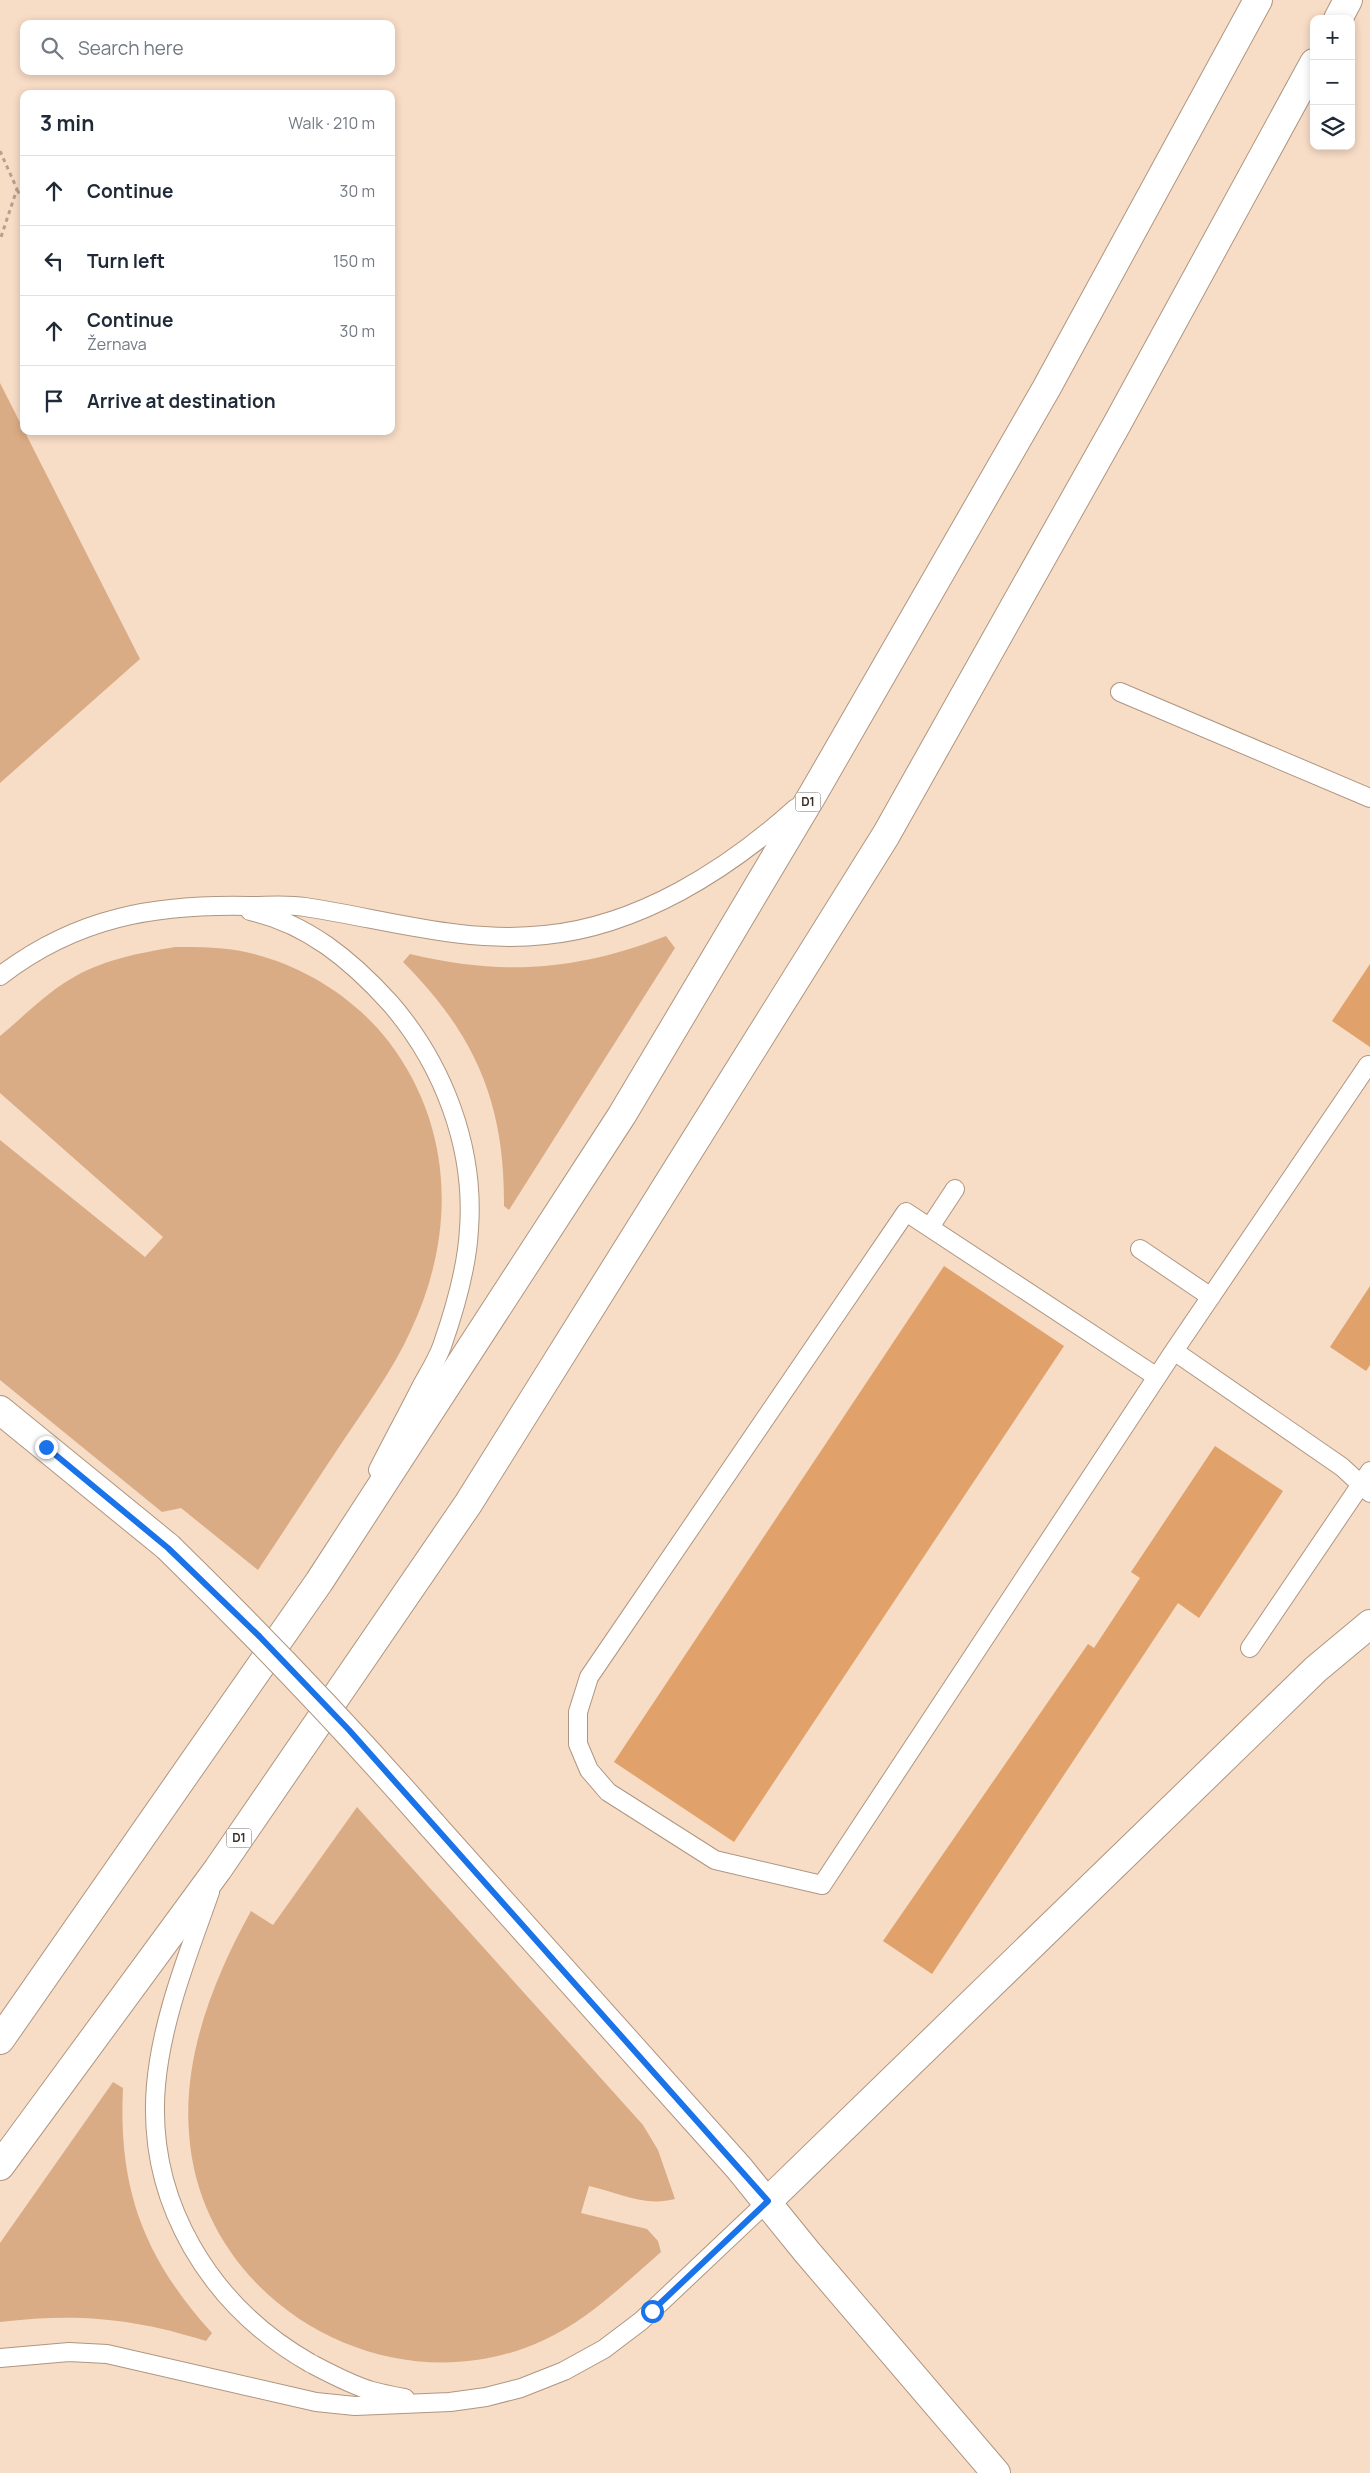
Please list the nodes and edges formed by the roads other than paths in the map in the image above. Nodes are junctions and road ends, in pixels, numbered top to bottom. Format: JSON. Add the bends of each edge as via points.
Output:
{"nodes":[{"id":1,"x":1258,"y":0,"type":"edge"},
{"id":2,"x":1348,"y":0,"type":"edge"},
{"id":3,"x":1340,"y":15,"type":"edge"},
{"id":4,"x":1310,"y":70,"type":"edge"},
{"id":5,"x":1120,"y":692,"type":"dead end"},
{"id":6,"x":813,"y":794,"type":"junction"},
{"id":7,"x":1370,"y":798,"type":"edge"},
{"id":8,"x":225,"y":905,"type":"junction"},
{"id":9,"x":0,"y":976,"type":"edge"},
{"id":10,"x":1368,"y":1065,"type":"dead end"},
{"id":11,"x":954,"y":1189,"type":"dead end"},
{"id":12,"x":930,"y":1226,"type":"junction"},
{"id":13,"x":1140,"y":1249,"type":"dead end"},
{"id":14,"x":1211,"y":1297,"type":"junction"},
{"id":15,"x":1174,"y":1351,"type":"junction"},
{"id":16,"x":1157,"y":1377,"type":"junction"},
{"id":17,"x":0,"y":1410,"type":"edge"},
{"id":18,"x":1367,"y":1483,"type":"edge"},
{"id":19,"x":319,"y":1582,"type":"junction"},
{"id":20,"x":1370,"y":1624,"type":"edge"},
{"id":21,"x":1250,"y":1648,"type":"dead end"},
{"id":22,"x":218,"y":1869,"type":"junction"},
{"id":23,"x":0,"y":2040,"type":"edge"},
{"id":24,"x":0,"y":2166,"type":"edge"},
{"id":25,"x":768,"y":2201,"type":"junction"},
{"id":26,"x":0,"y":2358,"type":"edge"},
{"id":27,"x":450,"y":2402,"type":"junction"},
{"id":28,"x":996,"y":2473,"type":"edge"}],
"edges":[{"from":1,"to":6,"type":"main road","number":"D1","via":[[1046,389]]},
{"from":2,"to":3,"type":"main road"},
{"from":4,"to":22,"type":"main road","number":"D1","via":[[1117,424],[886,835],[468,1504]]},
{"from":5,"to":7,"type":"lane"},
{"from":6,"to":8,"type":"lane","via":[[762,838],[702,878],[660,902],[586,929],[544,936],[469,936],[302,907]]},
{"from":6,"to":19,"type":"main road","number":"D1","via":[[622,1114]]},
{"from":8,"to":9,"type":"lane","via":[[188,905],[115,918],[46,946]]},
{"from":8,"to":19,"type":"lane","via":[[254,912],[310,934],[361,972],[405,1020],[424,1049],[444,1087],[464,1148],[470,1228],[464,1268],[442,1348]]},
{"from":10,"to":14,"type":"lane"},
{"from":11,"to":12,"type":"lane"},
{"from":12,"to":16,"type":"lane"},
{"from":12,"to":16,"type":"lane","via":[[906,1212],[589,1677],[578,1712],[578,1744],[589,1770],[608,1792],[715,1860],[822,1885]]},
{"from":13,"to":14,"type":"lane"},
{"from":14,"to":15,"type":"lane"},
{"from":15,"to":16,"type":"lane"},
{"from":15,"to":18,"type":"lane"},
{"from":17,"to":25,"type":"main road","bridge":true,"via":[[168,1548],[260,1637],[349,1730]]},
{"from":18,"to":21,"type":"lane"},
{"from":19,"to":23,"type":"main road","number":"D1"},
{"from":20,"to":25,"type":"main road","via":[[1316,1669]]},
{"from":22,"to":24,"type":"main road","number":"D1"},
{"from":22,"to":27,"type":"lane","via":[[175,1990],[156,2086],[160,2158],[168,2193],[183,2231],[203,2267],[228,2300],[292,2352],[371,2391]]},
{"from":25,"to":27,"type":"lane","via":[[641,2321],[604,2349],[564,2371],[520,2388]]},
{"from":25,"to":28,"type":"main road","via":[[807,2252]]},
{"from":26,"to":27,"type":"lane","via":[[69,2352],[107,2354],[316,2402],[355,2406]]}]}
